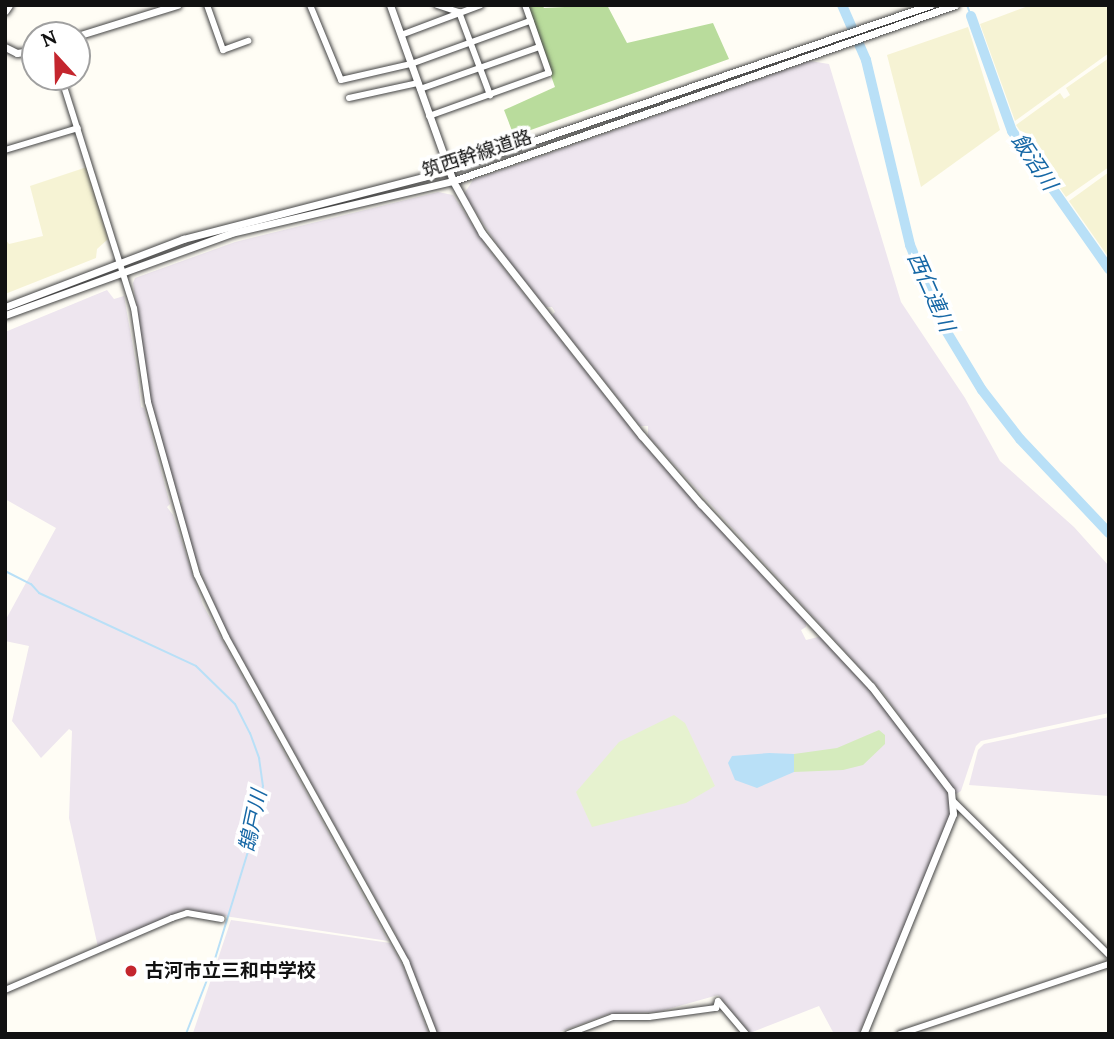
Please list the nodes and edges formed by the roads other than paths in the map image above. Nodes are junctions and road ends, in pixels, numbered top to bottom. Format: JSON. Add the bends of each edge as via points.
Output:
{"nodes":[{"id":1,"x":9,"y":5,"type":"edge"},
{"id":2,"x":177,"y":5,"type":"edge"},
{"id":3,"x":207,"y":5,"type":"edge"},
{"id":4,"x":310,"y":5,"type":"edge"},
{"id":5,"x":390,"y":5,"type":"edge"},
{"id":6,"x":437,"y":5,"type":"edge"},
{"id":7,"x":481,"y":5,"type":"edge"},
{"id":8,"x":525,"y":5,"type":"edge"},
{"id":9,"x":930,"y":5,"type":"edge"},
{"id":10,"x":954,"y":5,"type":"edge"},
{"id":11,"x":5,"y":11,"type":"edge"},
{"id":12,"x":459,"y":12,"type":"junction"},
{"id":13,"x":530,"y":21,"type":"junction"},
{"id":14,"x":862,"y":31,"type":"junction"},
{"id":15,"x":91,"y":32,"type":"edge"},
{"id":16,"x":401,"y":35,"type":"junction"},
{"id":17,"x":840,"y":39,"type":"junction"},
{"id":18,"x":248,"y":41,"type":"dead end"},
{"id":19,"x":471,"y":41,"type":"junction"},
{"id":20,"x":540,"y":47,"type":"junction"},
{"id":21,"x":411,"y":64,"type":"junction"},
{"id":22,"x":480,"y":68,"type":"junction"},
{"id":23,"x":419,"y":86,"type":"junction"},
{"id":24,"x":66,"y":91,"type":"edge"},
{"id":25,"x":490,"y":95,"type":"junction"},
{"id":26,"x":349,"y":98,"type":"dead end"},
{"id":27,"x":429,"y":116,"type":"junction"},
{"id":28,"x":78,"y":128,"type":"junction"},
{"id":29,"x":5,"y":150,"type":"edge"},
{"id":30,"x":449,"y":170,"type":"junction"},
{"id":31,"x":453,"y":181,"type":"junction"},
{"id":32,"x":120,"y":262,"type":"junction"},
{"id":33,"x":122,"y":271,"type":"junction"},
{"id":34,"x":5,"y":307,"type":"edge"},
{"id":35,"x":5,"y":316,"type":"edge"},
{"id":36,"x":953,"y":801,"type":"junction"},
{"id":37,"x":221,"y":919,"type":"dead end"},
{"id":38,"x":1109,"y":955,"type":"edge"},
{"id":39,"x":1109,"y":964,"type":"edge"},
{"id":40,"x":5,"y":990,"type":"edge"},
{"id":41,"x":434,"y":1034,"type":"edge"},
{"id":42,"x":568,"y":1034,"type":"edge"},
{"id":43,"x":746,"y":1034,"type":"edge"},
{"id":44,"x":863,"y":1034,"type":"edge"},
{"id":45,"x":900,"y":1034,"type":"edge"}],
"edges":[{"from":1,"to":11,"type":"street"},
{"from":2,"to":15,"type":"street"},
{"from":3,"to":18,"type":"street","via":[[223,50]]},
{"from":4,"to":21,"type":"street","via":[[341,80]]},
{"from":5,"to":16,"type":"street"},
{"from":6,"to":12,"type":"street"},
{"from":7,"to":12,"type":"street"},
{"from":8,"to":13,"type":"street"},
{"from":9,"to":14,"type":"street","name":"筑西幹線道路"},
{"from":10,"to":14,"type":"street","name":"筑西幹線道路"},
{"from":12,"to":16,"type":"street"},
{"from":12,"to":19,"type":"street"},
{"from":13,"to":19,"type":"street"},
{"from":13,"to":20,"type":"street"},
{"from":14,"to":17,"type":"street","name":"筑西幹線道路"},
{"from":16,"to":21,"type":"street"},
{"from":17,"to":30,"type":"street","name":"筑西幹線道路"},
{"from":17,"to":31,"type":"street","name":"筑西幹線道路"},
{"from":19,"to":21,"type":"street"},
{"from":19,"to":22,"type":"street"},
{"from":20,"to":22,"type":"street"},
{"from":20,"to":25,"type":"street","via":[[549,73]]},
{"from":21,"to":23,"type":"street"},
{"from":22,"to":23,"type":"street"},
{"from":22,"to":25,"type":"street"},
{"from":23,"to":26,"type":"street"},
{"from":23,"to":27,"type":"street"},
{"from":24,"to":28,"type":"street"},
{"from":25,"to":27,"type":"street"},
{"from":27,"to":30,"type":"street"},
{"from":28,"to":29,"type":"street"},
{"from":28,"to":32,"type":"street"},
{"from":30,"to":31,"type":"street"},
{"from":30,"to":32,"type":"street","name":"筑西幹線道路","via":[[251,219]]},
{"from":31,"to":33,"type":"street","name":"筑西幹線道路","via":[[231,233]]},
{"from":31,"to":36,"type":"street","via":[[482,233],[625,416],[871,686],[951,791]]},
{"from":32,"to":33,"type":"street"},
{"from":32,"to":34,"type":"street","name":"筑西幹線道路"},
{"from":33,"to":35,"type":"street","name":"筑西幹線道路"},
{"from":33,"to":41,"type":"street","via":[[135,315],[148,402],[197,575],[226,637],[406,962]]},
{"from":36,"to":38,"type":"street"},
{"from":36,"to":44,"type":"street","via":[[953,814]]},
{"from":37,"to":40,"type":"street","via":[[187,913]]},
{"from":39,"to":45,"type":"street"},
{"from":42,"to":43,"type":"street","via":[[613,1017],[716,1008],[718,1002]]}]}
